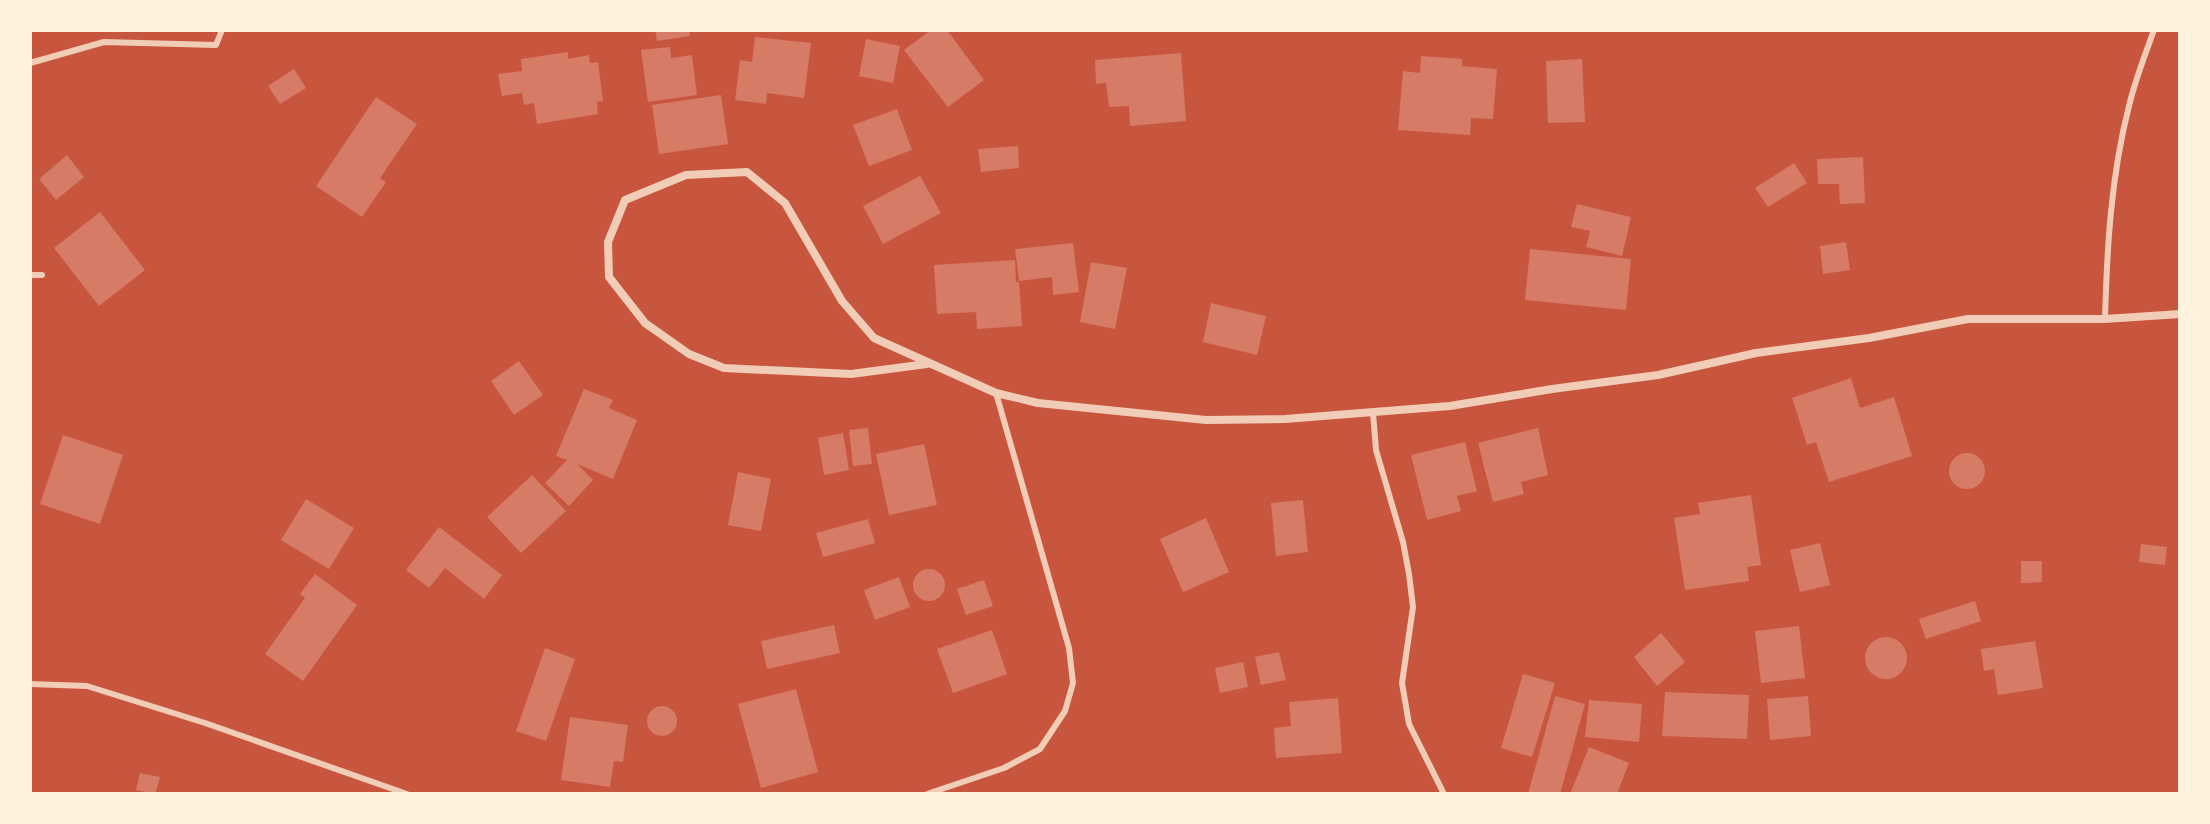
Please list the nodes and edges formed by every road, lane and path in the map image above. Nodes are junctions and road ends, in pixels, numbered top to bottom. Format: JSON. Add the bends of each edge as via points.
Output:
{"nodes":[{"id":1,"x":222,"y":30,"type":"edge"},
{"id":2,"x":2154,"y":30,"type":"edge"},
{"id":3,"x":30,"y":63,"type":"edge"},
{"id":4,"x":30,"y":275,"type":"edge"},
{"id":5,"x":42,"y":275,"type":"dead end"},
{"id":6,"x":2180,"y":314,"type":"edge"},
{"id":7,"x":2105,"y":319,"type":"junction"},
{"id":8,"x":927,"y":364,"type":"junction"},
{"id":9,"x":996,"y":393,"type":"junction"},
{"id":10,"x":1373,"y":413,"type":"junction"},
{"id":11,"x":30,"y":684,"type":"edge"},
{"id":12,"x":407,"y":794,"type":"edge"},
{"id":13,"x":927,"y":794,"type":"edge"},
{"id":14,"x":1444,"y":794,"type":"edge"}],
"edges":[{"from":1,"to":3,"type":"lane","via":[[216,45],[104,42]]},
{"from":2,"to":7,"type":"lane","via":[[2129,104],[2116,171]]},
{"from":4,"to":5,"type":"lane"},
{"from":6,"to":7,"type":"street"},
{"from":7,"to":10,"type":"street","via":[[1968,319],[1756,353],[1658,375]]},
{"from":8,"to":8,"type":"street","via":[[874,338],[842,301],[785,203],[747,172],[686,175],[625,200],[608,242],[609,277],[645,323],[689,354],[724,368],[851,374]]},
{"from":8,"to":9,"type":"street"},
{"from":9,"to":10,"type":"street","via":[[1038,403],[1206,420]]},
{"from":9,"to":13,"type":"lane","via":[[1069,648],[1073,683],[1065,711],[1040,749],[1004,768]]},
{"from":10,"to":14,"type":"lane","via":[[1376,450],[1403,542],[1413,607],[1402,683],[1409,724]]},
{"from":11,"to":12,"type":"lane","via":[[87,686]]}]}
